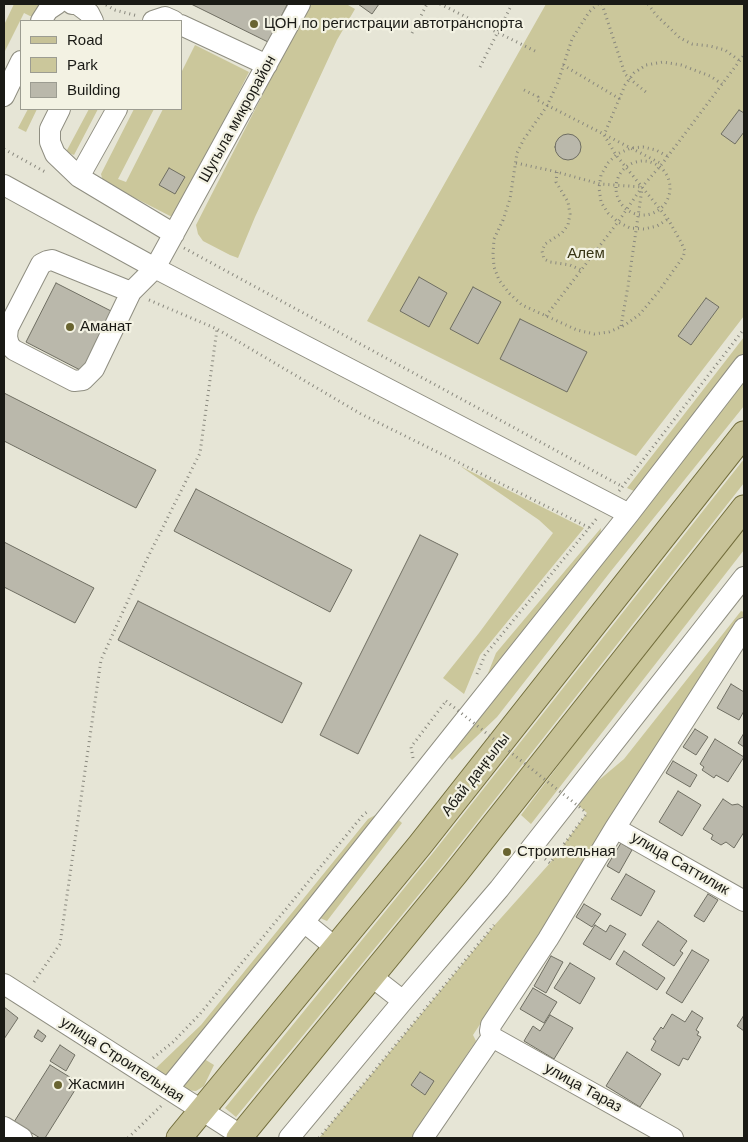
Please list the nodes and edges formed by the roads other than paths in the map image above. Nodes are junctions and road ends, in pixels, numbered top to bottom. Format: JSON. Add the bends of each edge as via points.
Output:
{"nodes":[{"id":1,"x":58,"y":4,"type":"edge"},
{"id":2,"x":72,"y":4,"type":"edge"},
{"id":3,"x":300,"y":4,"type":"edge"},
{"id":4,"x":42,"y":20,"type":"edge"},
{"id":5,"x":92,"y":20,"type":"edge"},
{"id":6,"x":182,"y":25,"type":"edge"},
{"id":7,"x":20,"y":63,"type":"edge"},
{"id":8,"x":267,"y":65,"type":"junction"},
{"id":9,"x":4,"y":96,"type":"edge"},
{"id":10,"x":60,"y":110,"type":"edge"},
{"id":11,"x":116,"y":110,"type":"edge"},
{"id":12,"x":79,"y":177,"type":"junction"},
{"id":13,"x":4,"y":185,"type":"edge"},
{"id":14,"x":172,"y":237,"type":"junction"},
{"id":15,"x":155,"y":268,"type":"junction"},
{"id":16,"x":131,"y":292,"type":"junction"},
{"id":17,"x":744,"y":365,"type":"edge"},
{"id":18,"x":744,"y":434,"type":"edge"},
{"id":19,"x":744,"y":508,"type":"edge"},
{"id":20,"x":629,"y":514,"type":"junction"},
{"id":21,"x":744,"y":577,"type":"edge"},
{"id":22,"x":744,"y":628,"type":"edge"},
{"id":23,"x":616,"y":828,"type":"junction"},
{"id":24,"x":744,"y":901,"type":"edge"},
{"id":25,"x":304,"y":922,"type":"junction"},
{"id":26,"x":336,"y":948,"type":"junction"},
{"id":27,"x":371,"y":976,"type":"junction"},
{"id":28,"x":4,"y":984,"type":"edge"},
{"id":29,"x":402,"y":1001,"type":"junction"},
{"id":30,"x":492,"y":1037,"type":"junction"},
{"id":31,"x":172,"y":1091,"type":"junction"},
{"id":32,"x":202,"y":1111,"type":"junction"},
{"id":33,"x":4,"y":1127,"type":"edge"},
{"id":34,"x":241,"y":1137,"type":"edge"},
{"id":35,"x":22,"y":1138,"type":"edge"},
{"id":36,"x":179,"y":1138,"type":"edge"},
{"id":37,"x":289,"y":1138,"type":"edge"},
{"id":38,"x":423,"y":1138,"type":"edge"},
{"id":39,"x":673,"y":1138,"type":"edge"}],
"edges":[{"from":1,"to":4,"type":"street","via":[[48,10]]},
{"from":2,"to":5,"type":"street","via":[[89,13]]},
{"from":3,"to":8,"type":"street","name":"Шугыла микрорайон"},
{"from":6,"to":8,"type":"street"},
{"from":7,"to":9,"type":"street"},
{"from":8,"to":14,"type":"street","name":"Шугыла микрорайон"},
{"from":10,"to":12,"type":"street","via":[[50,129],[50,142],[55,154]]},
{"from":11,"to":12,"type":"street"},
{"from":12,"to":14,"type":"street"},
{"from":13,"to":15,"type":"street"},
{"from":14,"to":15,"type":"street","name":"Шугыла микрорайон"},
{"from":15,"to":16,"type":"street","name":"Шугыла микрорайон"},
{"from":15,"to":20,"type":"street"},
{"from":16,"to":16,"type":"street","name":"Шугыла микрорайон","via":[[94,369],[83,380],[74,382],[8,345],[8,328],[41,264],[46,261],[52,260]]},
{"from":17,"to":20,"type":"street"},
{"from":18,"to":26,"type":"main road","name":"Абай даңғылы"},
{"from":19,"to":27,"type":"main road"},
{"from":20,"to":25,"type":"street"},
{"from":21,"to":29,"type":"street","via":[[499,889]]},
{"from":22,"to":23,"type":"street"},
{"from":23,"to":24,"type":"street","name":"улица Саттилик"},
{"from":23,"to":30,"type":"street","via":[[491,1025]]},
{"from":25,"to":26,"type":"street"},
{"from":25,"to":31,"type":"street"},
{"from":26,"to":32,"type":"main road","name":"Абай даңғылы"},
{"from":27,"to":29,"type":"street"},
{"from":27,"to":34,"type":"main road"},
{"from":28,"to":31,"type":"street","name":"улица Строительная"},
{"from":29,"to":37,"type":"street"},
{"from":30,"to":38,"type":"street"},
{"from":30,"to":39,"type":"street","name":"улица Тараз"},
{"from":31,"to":32,"type":"street","name":"улица Строительная"},
{"from":32,"to":34,"type":"street","name":"улица Строительная"},
{"from":32,"to":36,"type":"main road","name":"Абай даңғылы"},
{"from":33,"to":35,"type":"street"}]}
